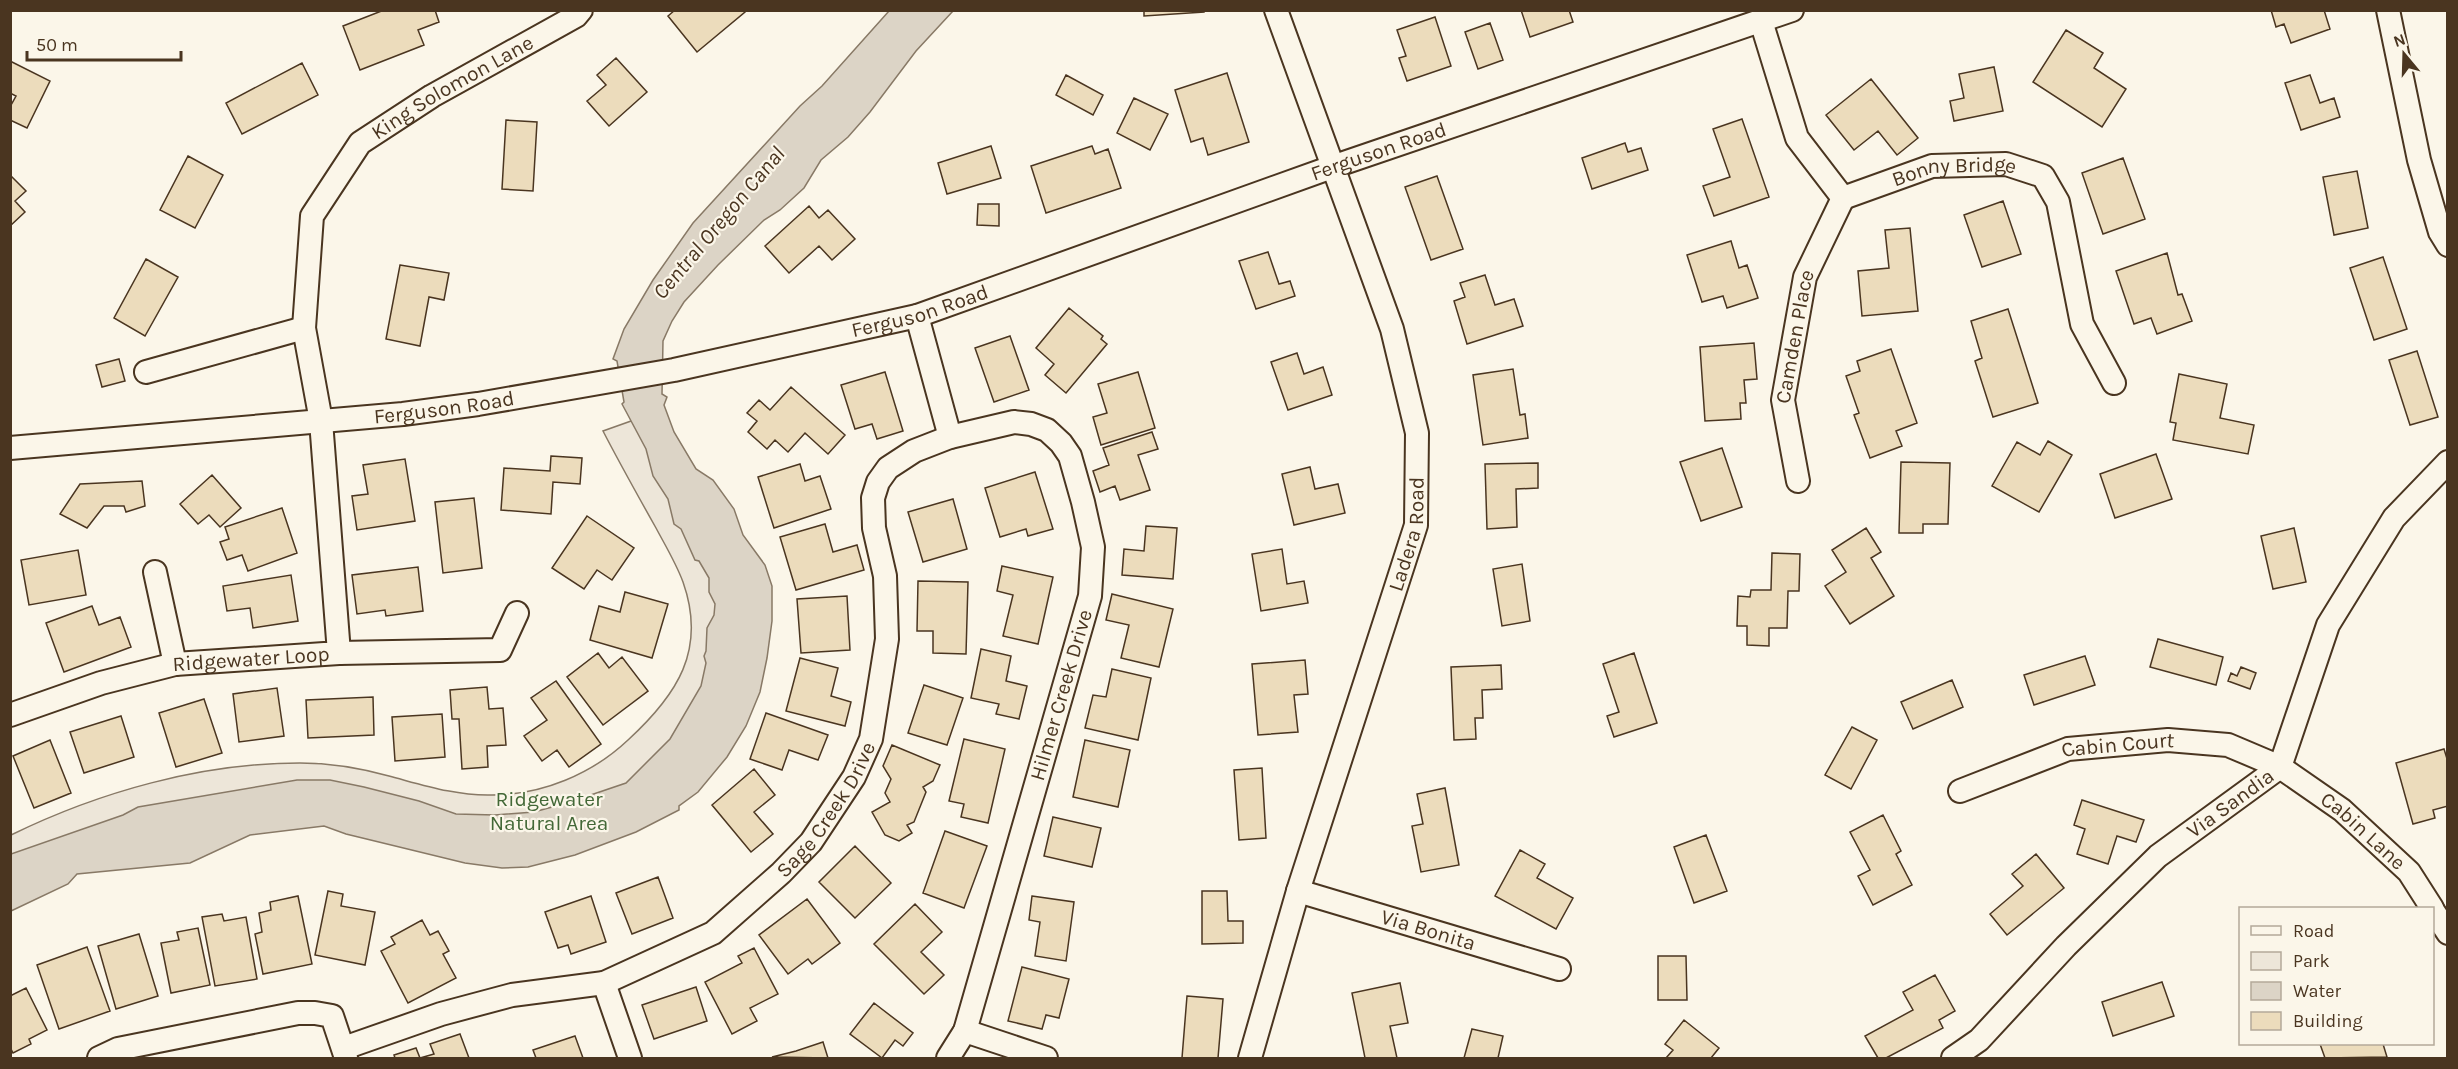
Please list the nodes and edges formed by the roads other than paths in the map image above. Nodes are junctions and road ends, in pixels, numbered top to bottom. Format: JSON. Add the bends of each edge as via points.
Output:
{"nodes":[{"id":1,"x":581,"y":10,"type":"edge"},
{"id":2,"x":1276,"y":10,"type":"edge"},
{"id":3,"x":1792,"y":10,"type":"edge"},
{"id":4,"x":2388,"y":10,"type":"edge"},
{"id":5,"x":1761,"y":21,"type":"junction"},
{"id":6,"x":1332,"y":167,"type":"junction"},
{"id":7,"x":1843,"y":198,"type":"junction"},
{"id":8,"x":2448,"y":245,"type":"edge"},
{"id":9,"x":917,"y":316,"type":"junction"},
{"id":10,"x":304,"y":328,"type":"junction"},
{"id":11,"x":146,"y":372,"type":"dead end"},
{"id":12,"x":2114,"y":383,"type":"dead end"},
{"id":13,"x":321,"y":421,"type":"junction"},
{"id":14,"x":950,"y":437,"type":"junction"},
{"id":15,"x":10,"y":448,"type":"edge"},
{"id":16,"x":2448,"y":462,"type":"edge"},
{"id":17,"x":1798,"y":481,"type":"dead end"},
{"id":18,"x":155,"y":572,"type":"dead end"},
{"id":19,"x":517,"y":613,"type":"dead end"},
{"id":20,"x":339,"y":653,"type":"junction"},
{"id":21,"x":175,"y":664,"type":"junction"},
{"id":22,"x":10,"y":715,"type":"edge"},
{"id":23,"x":2280,"y":767,"type":"junction"},
{"id":24,"x":1960,"y":790,"type":"dead end"},
{"id":25,"x":1298,"y":891,"type":"junction"},
{"id":26,"x":2431,"y":907,"type":"edge"},
{"id":27,"x":2434,"y":912,"type":"edge"},
{"id":28,"x":2448,"y":933,"type":"edge"},
{"id":29,"x":1559,"y":969,"type":"dead end"},
{"id":30,"x":604,"y":983,"type":"junction"},
{"id":31,"x":965,"y":1031,"type":"junction"},
{"id":32,"x":345,"y":1053,"type":"edge"},
{"id":33,"x":99,"y":1059,"type":"edge"},
{"id":34,"x":630,"y":1059,"type":"edge"},
{"id":35,"x":948,"y":1059,"type":"edge"},
{"id":36,"x":1046,"y":1059,"type":"edge"},
{"id":37,"x":1250,"y":1059,"type":"edge"},
{"id":38,"x":1953,"y":1059,"type":"edge"}],
"edges":[{"from":1,"to":10,"type":"street","name":"King Solomon Lane","via":[[432,96],[360,143],[312,216]]},
{"from":2,"to":6,"type":"street","name":"Ladera Road"},
{"from":3,"to":5,"type":"street","name":"Ferguson Road"},
{"from":4,"to":8,"type":"street","via":[[2419,160],[2440,232]]},
{"from":5,"to":6,"type":"street","name":"Ferguson Road"},
{"from":5,"to":7,"type":"street","via":[[1797,138]]},
{"from":6,"to":9,"type":"street","name":"Ferguson Road"},
{"from":6,"to":25,"type":"street","name":"Ladera Road","via":[[1392,329],[1418,433],[1416,525]]},
{"from":7,"to":12,"type":"street","name":"Bonny Bridge","via":[[1932,166],[2006,164],[2043,176],[2058,202],[2082,324]]},
{"from":7,"to":17,"type":"street","name":"Camden Place","via":[[1805,277],[1783,400]]},
{"from":9,"to":13,"type":"street","name":"Ferguson Road","via":[[613,381],[478,404]]},
{"from":9,"to":14,"type":"street"},
{"from":10,"to":11,"type":"street"},
{"from":10,"to":13,"type":"street","name":"King Solomon Lane"},
{"from":13,"to":15,"type":"street","name":"Ferguson Road"},
{"from":13,"to":20,"type":"street","name":"Ridgewater Loop"},
{"from":14,"to":30,"type":"street","name":"Sage Creek Drive","via":[[914,451],[888,468],[873,498],[873,528],[885,576],[887,639],[871,739],[854,777],[811,843],[713,933]]},
{"from":14,"to":31,"type":"street","name":"Hilmer Creek Drive","via":[[1014,422],[1047,430],[1073,463],[1093,547],[1090,596]]},
{"from":16,"to":23,"type":"street","name":"Via Sandia","via":[[2394,518],[2328,626]]},
{"from":18,"to":21,"type":"street"},
{"from":19,"to":20,"type":"street","via":[[500,650]]},
{"from":20,"to":21,"type":"street","name":"Ridgewater Loop"},
{"from":21,"to":22,"type":"street","name":"Ridgewater Loop","via":[[101,683]]},
{"from":23,"to":24,"type":"street","name":"Cabin Court","via":[[2228,745],[2168,740],[2068,749]]},
{"from":23,"to":26,"type":"street","name":"Cabin Lane","via":[[2342,810],[2409,872]]},
{"from":23,"to":38,"type":"street","name":"Via Sandia","via":[[2158,856],[2066,946],[1979,1040]]},
{"from":25,"to":29,"type":"street","name":"Via Bonita"},
{"from":25,"to":37,"type":"street","name":"Ladera Road"},
{"from":27,"to":28,"type":"street","name":"Cabin Lane"},
{"from":30,"to":32,"type":"street","name":"Sage Creek Drive","via":[[512,994],[441,1014]]},
{"from":30,"to":34,"type":"street"},
{"from":31,"to":35,"type":"street","name":"Hilmer Creek Drive"},
{"from":31,"to":36,"type":"street"},
{"from":32,"to":33,"type":"street","via":[[332,1016],[297,1013],[118,1049]]}]}
